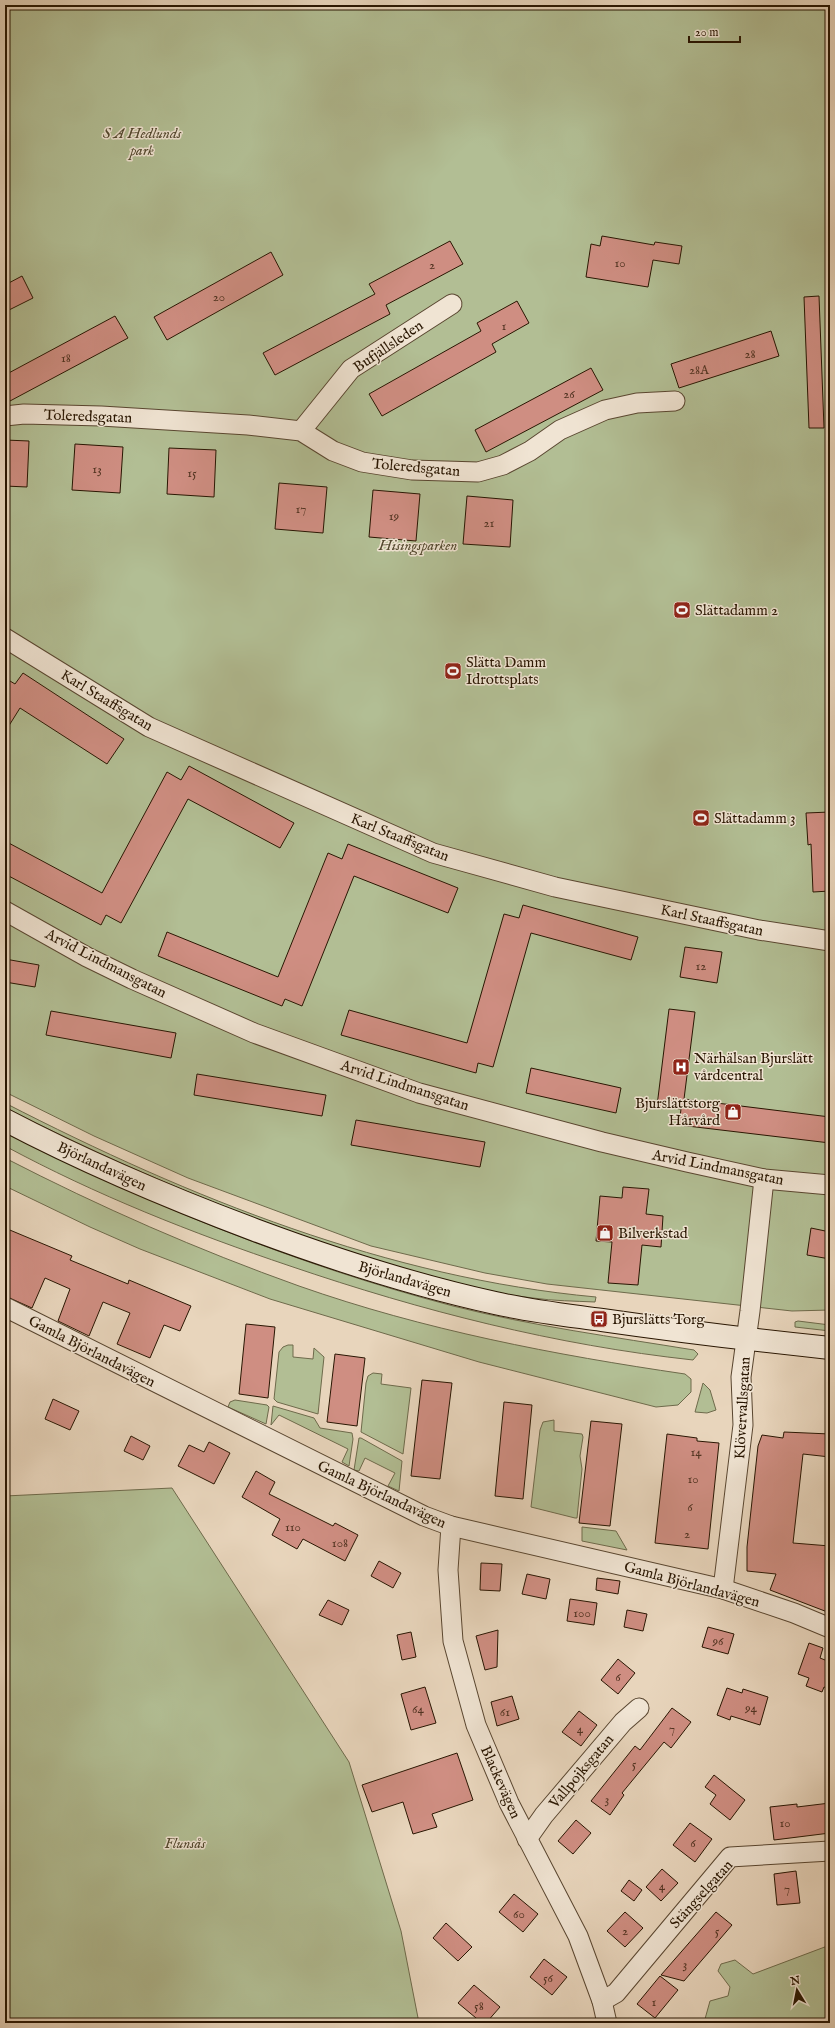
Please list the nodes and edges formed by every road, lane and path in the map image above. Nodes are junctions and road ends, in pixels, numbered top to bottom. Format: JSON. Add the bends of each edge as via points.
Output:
{"nodes":[{"id":1,"x":452,"y":304,"type":"dead end"},
{"id":2,"x":675,"y":401,"type":"dead end"},
{"id":3,"x":5,"y":416,"type":"edge"},
{"id":4,"x":301,"y":431,"type":"junction"},
{"id":5,"x":5,"y":638,"type":"edge"},
{"id":6,"x":5,"y":910,"type":"edge"},
{"id":7,"x":830,"y":941,"type":"edge"},
{"id":8,"x":5,"y":1120,"type":"edge"},
{"id":9,"x":764,"y":1179,"type":"junction"},
{"id":10,"x":830,"y":1185,"type":"edge"},
{"id":11,"x":5,"y":1307,"type":"edge"},
{"id":12,"x":747,"y":1339,"type":"junction"},
{"id":13,"x":830,"y":1348,"type":"edge"},
{"id":14,"x":451,"y":1526,"type":"junction"},
{"id":15,"x":723,"y":1589,"type":"junction"},
{"id":16,"x":830,"y":1628,"type":"edge"},
{"id":17,"x":639,"y":1708,"type":"dead end"},
{"id":18,"x":527,"y":1839,"type":"junction"},
{"id":19,"x":830,"y":1851,"type":"edge"},
{"id":20,"x":602,"y":2001,"type":"junction"},
{"id":21,"x":608,"y":2023,"type":"edge"}],
"edges":[{"from":1,"to":4,"type":"street","name":"Bufjällsleden","via":[[351,369]]},
{"from":2,"to":4,"type":"street","name":"Toleredsgatan","via":[[637,403],[605,410],[567,427],[504,465],[478,472],[412,470],[362,462],[333,450]]},
{"from":3,"to":4,"type":"street","name":"Toleredsgatan","via":[[101,416],[248,425]]},
{"from":5,"to":7,"type":"street","name":"Karl Staaffsgatan","via":[[149,727],[433,853],[555,887],[759,930]]},
{"from":6,"to":9,"type":"street","name":"Arvid Lindmansgatan","via":[[93,960],[254,1033],[419,1093],[602,1142]]},
{"from":8,"to":12,"type":"street","name":"Björlandavägen","via":[[164,1194],[278,1238],[401,1280],[496,1304],[531,1310]]},
{"from":9,"to":10,"type":"street","name":"Arvid Lindmansgatan"},
{"from":9,"to":12,"type":"street","name":"Klövervallsgatan"},
{"from":11,"to":14,"type":"street","name":"Gamla Björlandavägen","via":[[424,1516]]},
{"from":12,"to":13,"type":"street","name":"Björlandavägen"},
{"from":12,"to":15,"type":"street","name":"Klövervallsgatan","via":[[740,1390],[743,1425]]},
{"from":14,"to":15,"type":"street","name":"Gamla Björlandavägen"},
{"from":14,"to":18,"type":"street","name":"Blackevägen","via":[[448,1570],[453,1641],[476,1726]]},
{"from":15,"to":16,"type":"street","name":"Gamla Björlandavägen"},
{"from":17,"to":18,"type":"street","name":"Vallpojksgatan","via":[[597,1752]]},
{"from":18,"to":20,"type":"street","name":"Blackevägen","via":[[578,1936]]},
{"from":19,"to":20,"type":"street","name":"Stängselgatan","via":[[730,1857],[616,1993]]},
{"from":20,"to":21,"type":"street","name":"Blackevägen"}]}
